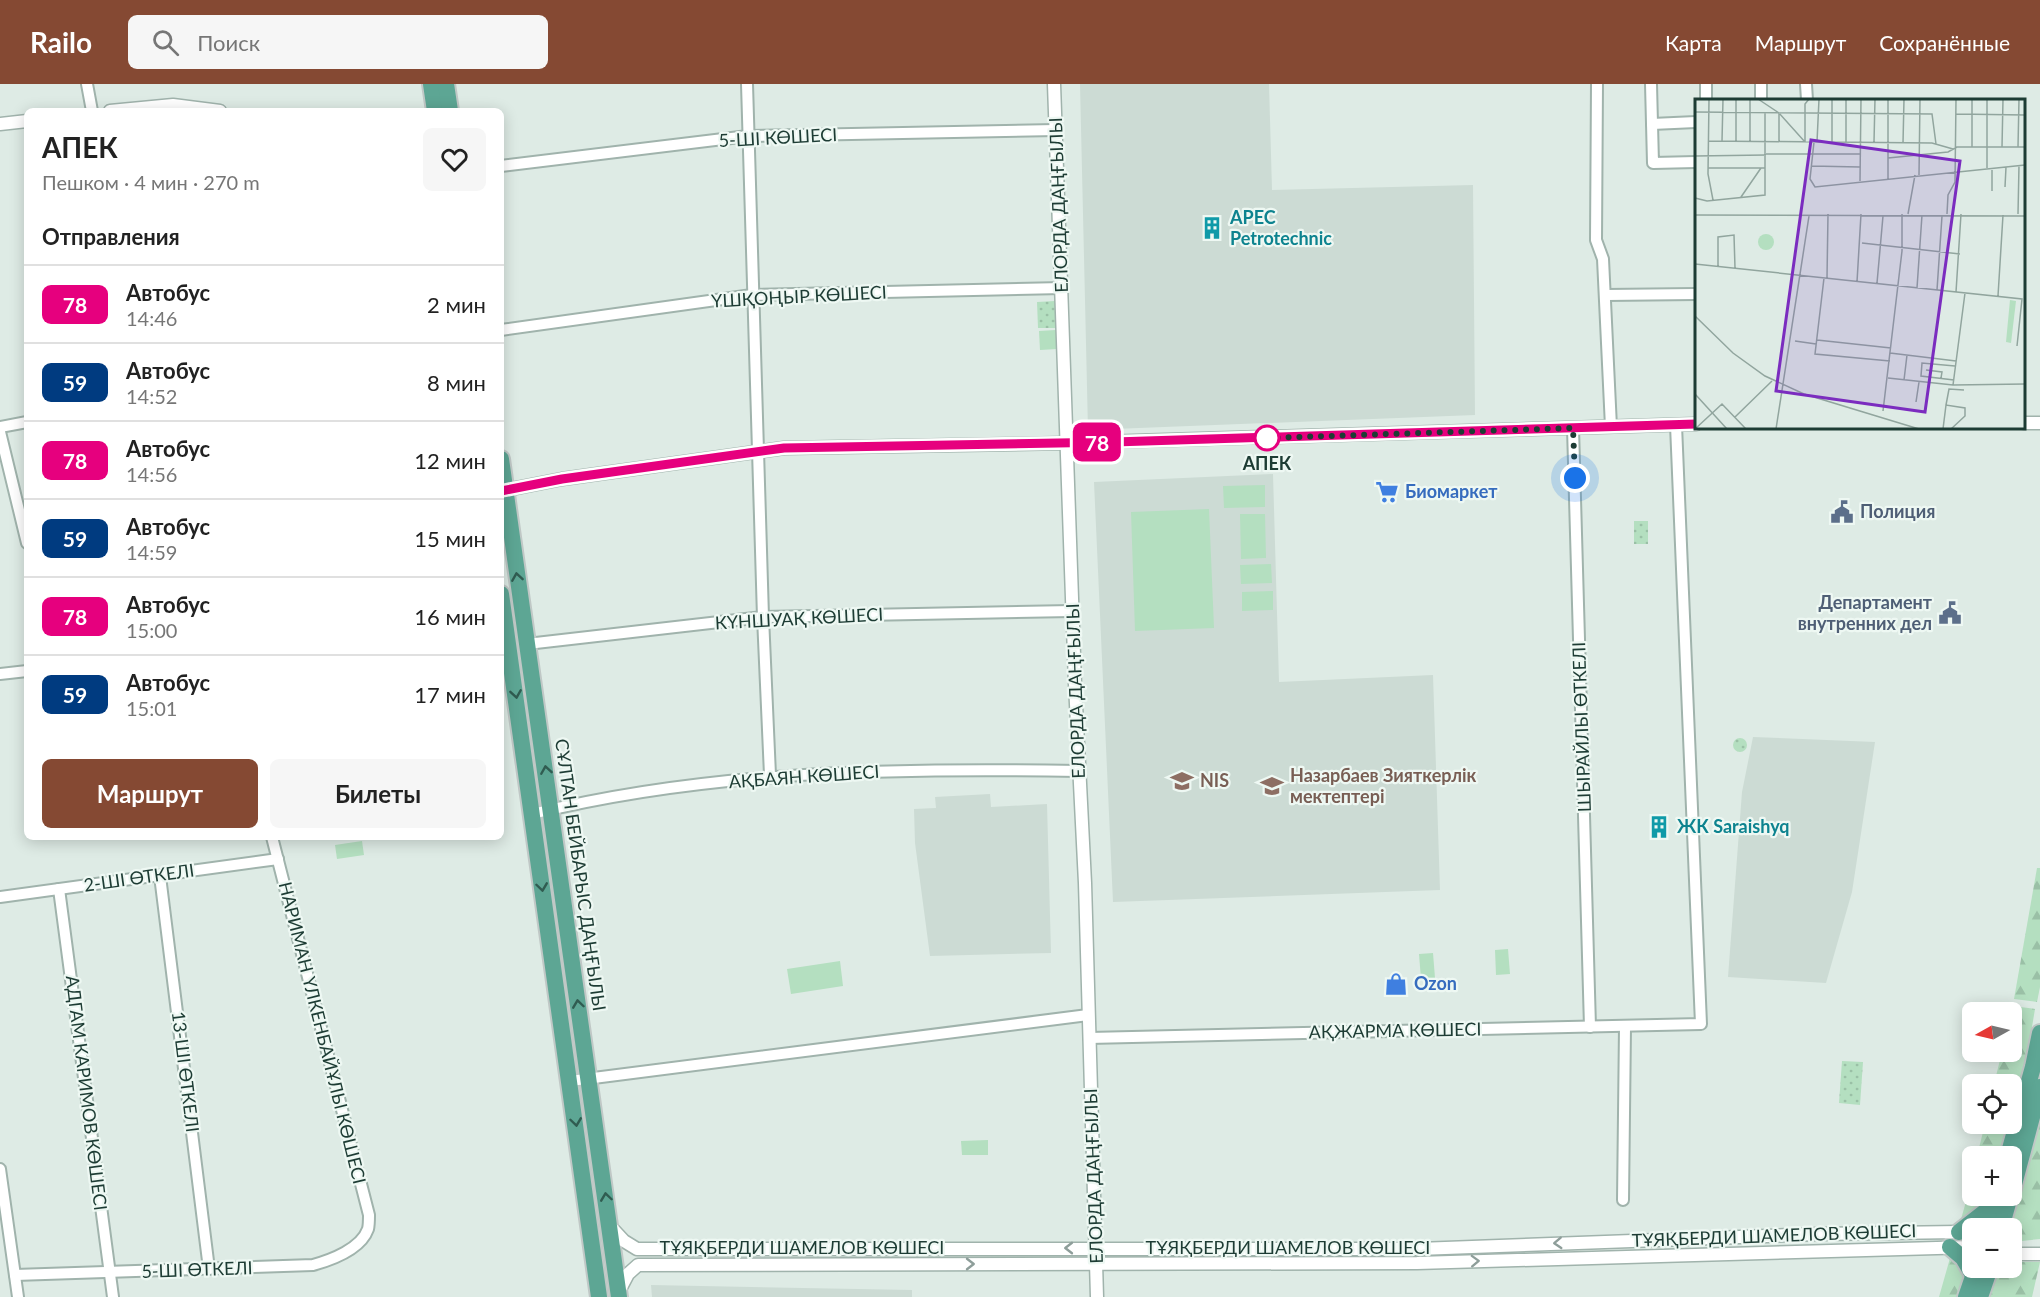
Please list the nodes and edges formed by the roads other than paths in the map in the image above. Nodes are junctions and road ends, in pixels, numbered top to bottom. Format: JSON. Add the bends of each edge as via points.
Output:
{"nodes":[{"id":1,"x":87,"y":84,"type":"edge"},
{"id":2,"x":431,"y":84,"type":"edge"},
{"id":3,"x":446,"y":84,"type":"edge"},
{"id":4,"x":747,"y":84,"type":"edge"},
{"id":5,"x":1054,"y":84,"type":"edge"},
{"id":6,"x":1597,"y":84,"type":"edge"},
{"id":7,"x":1651,"y":84,"type":"edge"},
{"id":8,"x":1806,"y":84,"type":"edge"},
{"id":9,"x":1807,"y":99,"type":"edge"},
{"id":10,"x":91,"y":108,"type":"edge"},
{"id":11,"x":142,"y":108,"type":"edge"},
{"id":12,"x":196,"y":108,"type":"edge"},
{"id":13,"x":435,"y":108,"type":"edge"},
{"id":14,"x":450,"y":108,"type":"edge"},
{"id":15,"x":24,"y":121,"type":"edge"},
{"id":16,"x":1695,"y":122,"type":"edge"},
{"id":17,"x":0,"y":124,"type":"edge"},
{"id":18,"x":1652,"y":124,"type":"junction"},
{"id":19,"x":1056,"y":130,"type":"junction"},
{"id":20,"x":748,"y":136,"type":"junction"},
{"id":21,"x":1695,"y":162,"type":"edge"},
{"id":22,"x":504,"y":166,"type":"edge"},
{"id":23,"x":1063,"y":288,"type":"junction"},
{"id":24,"x":1695,"y":294,"type":"edge"},
{"id":25,"x":752,"y":295,"type":"junction"},
{"id":26,"x":1606,"y":296,"type":"junction"},
{"id":27,"x":504,"y":330,"type":"edge"},
{"id":28,"x":24,"y":423,"type":"edge"},
{"id":29,"x":1695,"y":424,"type":"edge"},
{"id":30,"x":1676,"y":425,"type":"junction"},
{"id":31,"x":0,"y":427,"type":"edge"},
{"id":32,"x":1611,"y":427,"type":"junction"},
{"id":33,"x":1573,"y":428,"type":"junction"},
{"id":34,"x":0,"y":432,"type":"edge"},
{"id":35,"x":1068,"y":443,"type":"junction"},
{"id":36,"x":760,"y":452,"type":"junction"},
{"id":37,"x":504,"y":491,"type":"edge"},
{"id":38,"x":24,"y":531,"type":"edge"},
{"id":39,"x":1072,"y":611,"type":"junction"},
{"id":40,"x":504,"y":615,"type":"edge"},
{"id":41,"x":762,"y":617,"type":"junction"},
{"id":42,"x":527,"y":644,"type":"junction"},
{"id":43,"x":24,"y":670,"type":"edge"},
{"id":44,"x":0,"y":674,"type":"edge"},
{"id":45,"x":1078,"y":771,"type":"junction"},
{"id":46,"x":770,"y":776,"type":"junction"},
{"id":47,"x":552,"y":809,"type":"junction"},
{"id":48,"x":532,"y":814,"type":"junction"},
{"id":49,"x":273,"y":840,"type":"edge"},
{"id":50,"x":278,"y":860,"type":"junction"},
{"id":51,"x":160,"y":876,"type":"junction"},
{"id":52,"x":59,"y":889,"type":"junction"},
{"id":53,"x":0,"y":897,"type":"edge"},
{"id":54,"x":1088,"y":1015,"type":"junction"},
{"id":55,"x":1590,"y":1027,"type":"junction"},
{"id":56,"x":1625,"y":1027,"type":"junction"},
{"id":57,"x":2040,"y":1033,"type":"edge"},
{"id":58,"x":1089,"y":1038,"type":"junction"},
{"id":59,"x":589,"y":1078,"type":"junction"},
{"id":60,"x":570,"y":1081,"type":"junction"},
{"id":61,"x":2040,"y":1087,"type":"edge"},
{"id":62,"x":2011,"y":1146,"type":"edge"},
{"id":63,"x":2021,"y":1146,"type":"edge"},
{"id":64,"x":0,"y":1169,"type":"edge"},
{"id":65,"x":1623,"y":1200,"type":"dead end"},
{"id":66,"x":1994,"y":1206,"type":"edge"},
{"id":67,"x":1981,"y":1218,"type":"edge"},
{"id":68,"x":610,"y":1227,"type":"junction"},
{"id":69,"x":368,"y":1230,"type":"joint"},
{"id":70,"x":1962,"y":1233,"type":"edge"},
{"id":71,"x":1590,"y":1242,"type":"junction"},
{"id":72,"x":5,"y":1247,"type":"edge"},
{"id":73,"x":1097,"y":1247,"type":"junction"},
{"id":74,"x":1950,"y":1247,"type":"junction"},
{"id":75,"x":1962,"y":1247,"type":"edge"},
{"id":76,"x":2022,"y":1254,"type":"edge"},
{"id":77,"x":2040,"y":1254,"type":"edge"},
{"id":78,"x":1590,"y":1257,"type":"junction"},
{"id":79,"x":1962,"y":1257,"type":"edge"},
{"id":80,"x":1097,"y":1263,"type":"junction"},
{"id":81,"x":209,"y":1269,"type":"junction"},
{"id":82,"x":110,"y":1273,"type":"junction"},
{"id":83,"x":15,"y":1275,"type":"junction"},
{"id":84,"x":1972,"y":1278,"type":"edge"},
{"id":85,"x":1987,"y":1278,"type":"edge"},
{"id":86,"x":619,"y":1295,"type":"edge"},
{"id":87,"x":18,"y":1297,"type":"edge"},
{"id":88,"x":113,"y":1297,"type":"edge"},
{"id":89,"x":599,"y":1297,"type":"edge"},
{"id":90,"x":1097,"y":1297,"type":"edge"},
{"id":91,"x":1966,"y":1297,"type":"edge"},
{"id":92,"x":1980,"y":1297,"type":"edge"}],
"edges":[{"from":1,"to":10,"type":"street"},
{"from":2,"to":13,"type":"main road"},
{"from":3,"to":14,"type":"main road"},
{"from":4,"to":20,"type":"street"},
{"from":5,"to":19,"type":"street","name":"ЕЛОРДА ДАҢҒЫЛЫ"},
{"from":6,"to":26,"type":"street","via":[[1596,240],[1603,259]]},
{"from":7,"to":18,"type":"street"},
{"from":8,"to":9,"type":"street"},
{"from":11,"to":12,"type":"street"},
{"from":15,"to":17,"type":"street"},
{"from":16,"to":18,"type":"street"},
{"from":18,"to":21,"type":"street","via":[[1653,163]]},
{"from":19,"to":20,"type":"street","name":"5-ШІ КӨШЕСІ"},
{"from":19,"to":23,"type":"street","name":"ЕЛОРДА ДАҢҒЫЛЫ"},
{"from":20,"to":22,"type":"street","name":"5-ШІ КӨШЕСІ"},
{"from":20,"to":25,"type":"street"},
{"from":23,"to":25,"type":"street","name":"ҮШҚОҢЫР КӨШЕСІ"},
{"from":23,"to":35,"type":"street","name":"ЕЛОРДА ДАҢҒЫЛЫ"},
{"from":24,"to":26,"type":"street"},
{"from":25,"to":27,"type":"street","name":"ҮШҚОҢЫР КӨШЕСІ"},
{"from":25,"to":36,"type":"street"},
{"from":26,"to":32,"type":"street"},
{"from":28,"to":31,"type":"street"},
{"from":29,"to":30,"type":"street"},
{"from":30,"to":32,"type":"street"},
{"from":30,"to":56,"type":"street","name":"АҚЖАРМА КӨШЕСІ","via":[[1701,1024]]},
{"from":32,"to":33,"type":"street"},
{"from":33,"to":35,"type":"street"},
{"from":33,"to":55,"type":"street","name":"ШЫРАЙЛЫ ӨТКЕЛІ"},
{"from":34,"to":38,"type":"street"},
{"from":35,"to":36,"type":"street","via":[[784,448]]},
{"from":35,"to":39,"type":"street","name":"ЕЛОРДА ДАҢҒЫЛЫ"},
{"from":36,"to":37,"type":"street","via":[[562,479]]},
{"from":36,"to":41,"type":"street"},
{"from":42,"to":37,"type":"main road","name":"СҰЛТАН БЕЙБАРЫС ДАҢҒЫЛЫ","one_way":true},
{"from":39,"to":41,"type":"street","name":"КҮНШУАҚ КӨШЕСІ"},
{"from":39,"to":45,"type":"street","name":"ЕЛОРДА ДАҢҒЫЛЫ"},
{"from":40,"to":48,"type":"main road","one_way":true},
{"from":41,"to":42,"type":"street","name":"КҮНШУАҚ КӨШЕСІ"},
{"from":41,"to":46,"type":"street"},
{"from":47,"to":42,"type":"main road","name":"СҰЛТАН БЕЙБАРЫС ДАҢҒЫЛЫ","one_way":true},
{"from":43,"to":44,"type":"street"},
{"from":45,"to":46,"type":"street","name":"АҚБАЯН КӨШЕСІ","via":[[861,770]]},
{"from":45,"to":54,"type":"street","name":"ЕЛОРДА ДАҢҒЫЛЫ"},
{"from":46,"to":47,"type":"street","name":"АҚБАЯН КӨШЕСІ"},
{"from":47,"to":48,"type":"street","name":"АҚБАЯН КӨШЕСІ"},
{"from":59,"to":47,"type":"main road","name":"СҰЛТАН БЕЙБАРЫС ДАҢҒЫЛЫ","one_way":true},
{"from":48,"to":60,"type":"main road","one_way":true},
{"from":49,"to":50,"type":"street","name":"НАРИМАН ҮЛКЕНБАЙҰЛЫ КӨШЕСІ"},
{"from":50,"to":51,"type":"street","name":"2-ШІ ӨТКЕЛІ"},
{"from":50,"to":69,"type":"street","name":"НАРИМАН ҮЛКЕНБАЙҰЛЫ КӨШЕСІ","via":[[369,1215]]},
{"from":51,"to":52,"type":"street","name":"2-ШІ ӨТКЕЛІ"},
{"from":51,"to":81,"type":"street","name":"13-ШІ ӨТКЕЛІ"},
{"from":52,"to":53,"type":"street","name":"2-ШІ ӨТКЕЛІ"},
{"from":52,"to":82,"type":"street","name":"АДГАМ КАРИМОВ КӨШЕСІ"},
{"from":54,"to":58,"type":"street","name":"ЕЛОРДА ДАҢҒЫЛЫ"},
{"from":54,"to":59,"type":"street"},
{"from":55,"to":56,"type":"street","name":"АҚЖАРМА КӨШЕСІ"},
{"from":55,"to":58,"type":"street","name":"АҚЖАРМА КӨШЕСІ"},
{"from":56,"to":65,"type":"street"},
{"from":57,"to":62,"type":"main road"},
{"from":58,"to":73,"type":"street","name":"ЕЛОРДА ДАҢҒЫЛЫ"},
{"from":59,"to":60,"type":"street"},
{"from":68,"to":59,"type":"main road","name":"СҰЛТАН БЕЙБАРЫС ДАҢҒЫЛЫ","one_way":true},
{"from":60,"to":89,"type":"main road","one_way":true},
{"from":61,"to":63,"type":"main road"},
{"from":64,"to":72,"type":"street"},
{"from":66,"to":67,"type":"main road"},
{"from":73,"to":68,"type":"street","name":"ТҰЯҚБЕРДИ ШАМЕЛОВ КӨШЕСІ","one_way":true,"via":[[637,1249]]},
{"from":68,"to":86,"type":"main road","name":"СҰЛТАН БЕЙБАРЫС ДАҢҒЫЛЫ"},
{"from":69,"to":81,"type":"street","name":"5-ШІ ӨТКЕЛІ","via":[[334,1259],[313,1265]]},
{"from":70,"to":71,"type":"street","name":"ТҰЯҚБЕРДИ ШАМЕЛОВ КӨШЕСІ"},
{"from":71,"to":73,"type":"street","name":"ТҰЯҚБЕРДИ ШАМЕЛОВ КӨШЕСІ","one_way":true,"via":[[1418,1249]]},
{"from":71,"to":78,"type":"street"},
{"from":72,"to":83,"type":"street"},
{"from":73,"to":80,"type":"street","name":"ЕЛОРДА ДАҢҒЫЛЫ"},
{"from":74,"to":75,"type":"street","name":"ТҰЯҚБЕРДИ ШАМЕЛОВ КӨШЕСІ"},
{"from":74,"to":78,"type":"street","name":"ТҰЯҚБЕРДИ ШАМЕЛОВ КӨШЕСІ"},
{"from":74,"to":79,"type":"main road"},
{"from":76,"to":77,"type":"street"},
{"from":80,"to":78,"type":"street","name":"ТҰЯҚБЕРДИ ШАМЕЛОВ КӨШЕСІ","one_way":true,"via":[[1417,1263]]},
{"from":86,"to":80,"type":"street","name":"ТҰЯҚБЕРДИ ШАМЕЛОВ КӨШЕСІ","one_way":true,"via":[[628,1274],[638,1265]]},
{"from":80,"to":90,"type":"street","name":"ЕЛОРДА ДАҢҒЫЛЫ"},
{"from":81,"to":82,"type":"street","name":"5-ШІ ӨТКЕЛІ"},
{"from":82,"to":83,"type":"street","name":"5-ШІ ӨТКЕЛІ"},
{"from":82,"to":88,"type":"street","name":"АДГАМ КАРИМОВ КӨШЕСІ"},
{"from":83,"to":87,"type":"street"},
{"from":84,"to":91,"type":"main road"},
{"from":85,"to":92,"type":"main road"}]}
